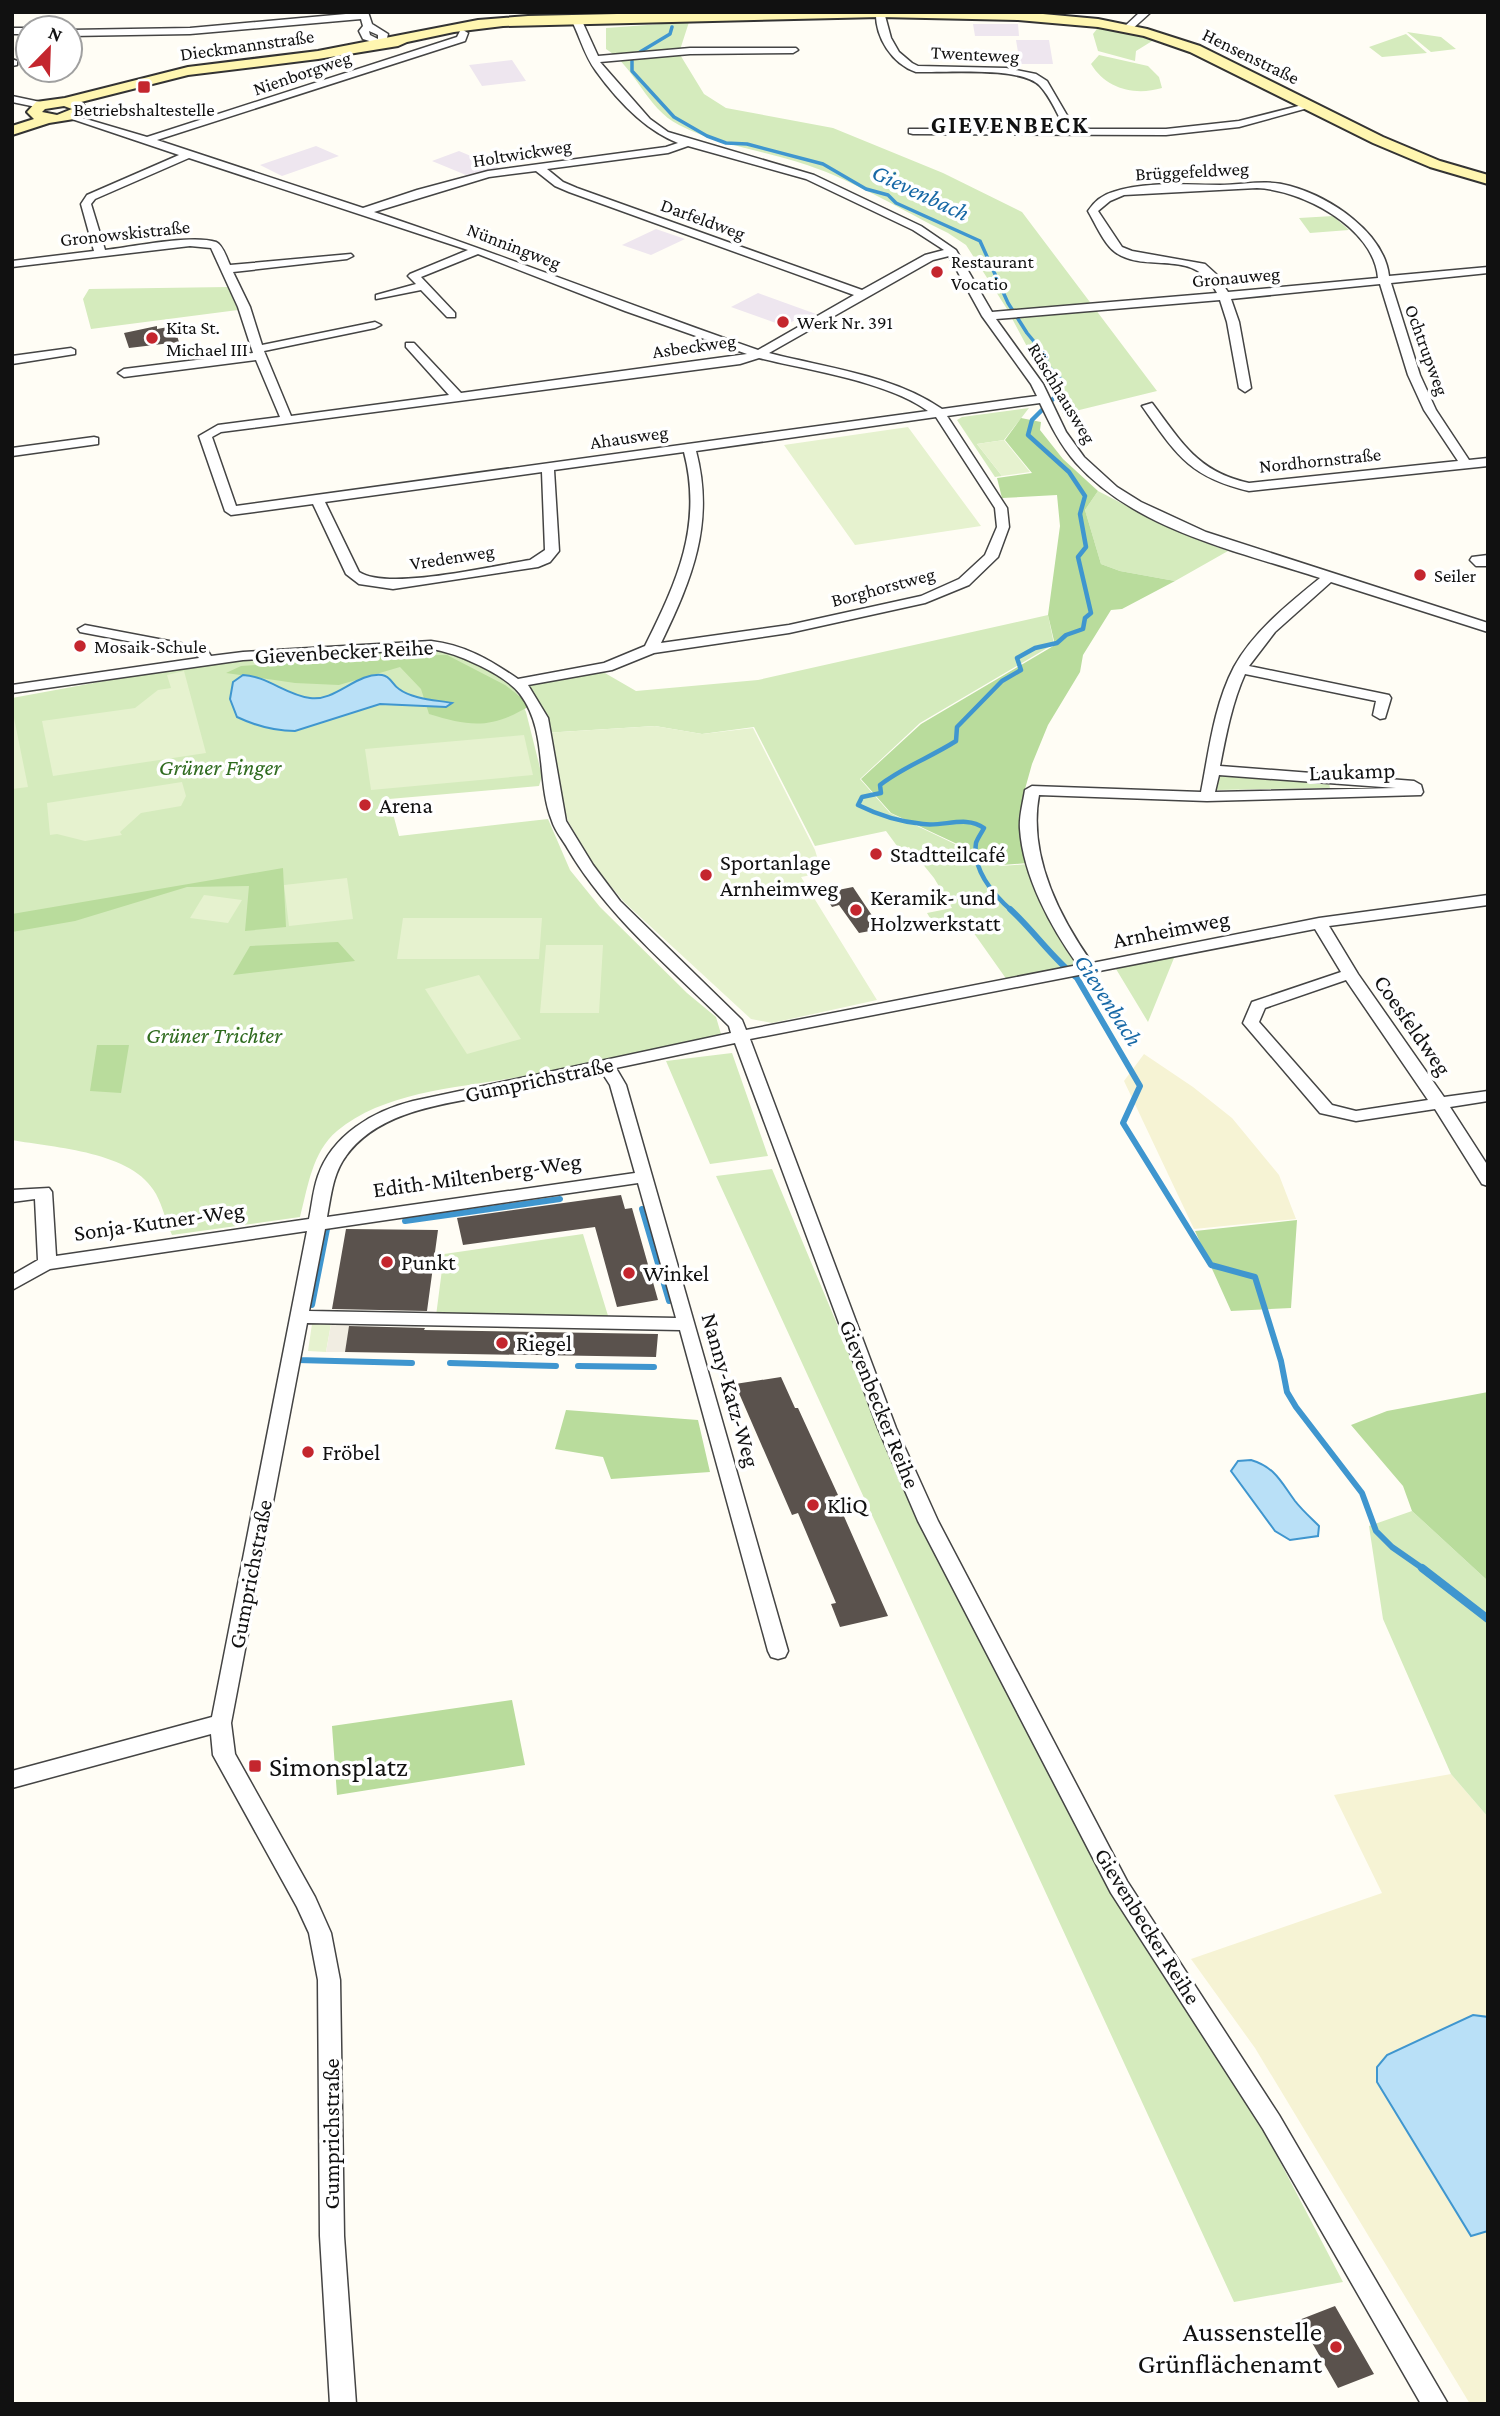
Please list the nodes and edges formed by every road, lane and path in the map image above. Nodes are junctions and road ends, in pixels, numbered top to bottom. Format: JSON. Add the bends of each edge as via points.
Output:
{"nodes":[{"id":1,"x":1146,"y":12,"type":"edge"},
{"id":2,"x":880,"y":13,"type":"edge"},
{"id":3,"x":574,"y":17,"type":"edge"},
{"id":4,"x":365,"y":18,"type":"edge"},
{"id":5,"x":1127,"y":29,"type":"junction"},
{"id":6,"x":84,"y":33,"type":"edge"},
{"id":7,"x":463,"y":33,"type":"junction"},
{"id":8,"x":382,"y":44,"type":"junction"},
{"id":9,"x":793,"y":50,"type":"dead end"},
{"id":10,"x":596,"y":59,"type":"junction"},
{"id":11,"x":119,"y":89,"type":"junction"},
{"id":12,"x":12,"y":99,"type":"edge"},
{"id":13,"x":65,"y":102,"type":"junction"},
{"id":14,"x":1310,"y":106,"type":"junction"},
{"id":15,"x":76,"y":112,"type":"junction"},
{"id":16,"x":41,"y":113,"type":"junction"},
{"id":17,"x":12,"y":129,"type":"edge"},
{"id":18,"x":913,"y":131,"type":"dead end"},
{"id":19,"x":1072,"y":132,"type":"junction"},
{"id":20,"x":148,"y":140,"type":"junction"},
{"id":21,"x":688,"y":144,"type":"junction"},
{"id":22,"x":189,"y":154,"type":"junction"},
{"id":23,"x":1435,"y":164,"type":"junction"},
{"id":24,"x":537,"y":166,"type":"junction"},
{"id":25,"x":1488,"y":180,"type":"edge"},
{"id":26,"x":1488,"y":188,"type":"edge"},
{"id":27,"x":366,"y":211,"type":"junction"},
{"id":28,"x":478,"y":250,"type":"junction"},
{"id":29,"x":952,"y":252,"type":"junction"},
{"id":30,"x":100,"y":253,"type":"junction"},
{"id":31,"x":347,"y":256,"type":"dead end"},
{"id":32,"x":12,"y":264,"type":"edge"},
{"id":33,"x":228,"y":269,"type":"junction"},
{"id":34,"x":1488,"y":270,"type":"edge"},
{"id":35,"x":1384,"y":280,"type":"junction"},
{"id":36,"x":424,"y":286,"type":"junction"},
{"id":37,"x":862,"y":294,"type":"junction"},
{"id":38,"x":1226,"y":296,"type":"junction"},
{"id":39,"x":380,"y":297,"type":"dead end"},
{"id":40,"x":451,"y":315,"type":"dead end"},
{"id":41,"x":988,"y":316,"type":"junction"},
{"id":42,"x":374,"y":325,"type":"dead end"},
{"id":43,"x":410,"y":345,"type":"dead end"},
{"id":44,"x":71,"y":352,"type":"dead end"},
{"id":45,"x":259,"y":352,"type":"junction"},
{"id":46,"x":759,"y":354,"type":"junction"},
{"id":47,"x":12,"y":360,"type":"edge"},
{"id":48,"x":124,"y":373,"type":"dead end"},
{"id":49,"x":1245,"y":388,"type":"dead end"},
{"id":50,"x":458,"y":397,"type":"junction"},
{"id":51,"x":1043,"y":399,"type":"junction"},
{"id":52,"x":1148,"y":406,"type":"dead end"},
{"id":53,"x":939,"y":413,"type":"junction"},
{"id":54,"x":286,"y":420,"type":"junction"},
{"id":55,"x":94,"y":441,"type":"dead end"},
{"id":56,"x":689,"y":448,"type":"junction"},
{"id":57,"x":12,"y":452,"type":"edge"},
{"id":58,"x":1488,"y":462,"type":"edge"},
{"id":59,"x":1465,"y":463,"type":"junction"},
{"id":60,"x":548,"y":467,"type":"junction"},
{"id":61,"x":317,"y":499,"type":"junction"},
{"id":62,"x":227,"y":502,"type":"joint"},
{"id":63,"x":1330,"y":576,"type":"junction"},
{"id":64,"x":1488,"y":628,"type":"edge"},
{"id":65,"x":85,"y":629,"type":"dead end"},
{"id":66,"x":651,"y":649,"type":"junction"},
{"id":67,"x":208,"y":660,"type":"junction"},
{"id":68,"x":1241,"y":669,"type":"junction"},
{"id":69,"x":517,"y":682,"type":"junction"},
{"id":70,"x":12,"y":688,"type":"edge"},
{"id":71,"x":1380,"y":715,"type":"dead end"},
{"id":72,"x":1213,"y":770,"type":"junction"},
{"id":73,"x":1207,"y":797,"type":"junction"},
{"id":74,"x":1488,"y":900,"type":"edge"},
{"id":75,"x":1319,"y":923,"type":"junction"},
{"id":76,"x":1086,"y":969,"type":"junction"},
{"id":77,"x":1350,"y":974,"type":"junction"},
{"id":78,"x":742,"y":1037,"type":"junction"},
{"id":79,"x":606,"y":1065,"type":"junction"},
{"id":80,"x":1488,"y":1096,"type":"edge"},
{"id":81,"x":1439,"y":1103,"type":"junction"},
{"id":82,"x":644,"y":1177,"type":"junction"},
{"id":83,"x":1488,"y":1180,"type":"edge"},
{"id":84,"x":12,"y":1196,"type":"edge"},
{"id":85,"x":318,"y":1222,"type":"junction"},
{"id":86,"x":47,"y":1263,"type":"junction"},
{"id":87,"x":12,"y":1283,"type":"edge"},
{"id":88,"x":300,"y":1317,"type":"junction"},
{"id":89,"x":687,"y":1324,"type":"junction"},
{"id":90,"x":778,"y":1651,"type":"dead end"},
{"id":91,"x":221,"y":1723,"type":"junction"},
{"id":92,"x":12,"y":1780,"type":"edge"},
{"id":93,"x":343,"y":2404,"type":"edge"},
{"id":94,"x":1435,"y":2404,"type":"edge"}],
"edges":[{"from":1,"to":5,"type":"street"},
{"from":2,"to":3,"type":"main road","name":"Hensenstraße"},
{"from":2,"to":5,"type":"main road","name":"Hensenstraße","via":[[1042,17]]},
{"from":2,"to":19,"type":"street","name":"Twenteweg","via":[[882,31],[904,64],[916,69],[1033,75],[1058,104]]},
{"from":3,"to":7,"type":"main road","name":"Dieckmannstraße"},
{"from":3,"to":8,"type":"main road","name":"Dieckmannstraße","via":[[475,26]]},
{"from":3,"to":10,"type":"street","name":"Rüschhausweg"},
{"from":4,"to":6,"type":"street","via":[[190,31]]},
{"from":4,"to":8,"type":"street","via":[[366,37]]},
{"from":5,"to":14,"type":"main road","name":"Hensenstraße","via":[[1195,49]]},
{"from":7,"to":8,"type":"main road","name":"Dieckmannstraße"},
{"from":7,"to":20,"type":"street","name":"Nienborgweg","via":[[462,39]]},
{"from":8,"to":11,"type":"main road","name":"Dieckmannstraße","via":[[188,71]]},
{"from":9,"to":10,"type":"street","via":[[690,51]]},
{"from":10,"to":21,"type":"street","name":"Rüschhausweg","via":[[599,69],[646,121]]},
{"from":11,"to":13,"type":"main road","name":"Dieckmannstraße"},
{"from":11,"to":15,"type":"main road","name":"Dieckmannstraße"},
{"from":12,"to":16,"type":"street"},
{"from":13,"to":15,"type":"main road"},
{"from":13,"to":16,"type":"main road","name":"Dieckmannstraße"},
{"from":14,"to":19,"type":"street","via":[[1199,129]]},
{"from":14,"to":23,"type":"main road","name":"Hensenstraße"},
{"from":15,"to":16,"type":"main road","name":"Dieckmannstraße"},
{"from":15,"to":20,"type":"street","name":"Nünningweg"},
{"from":16,"to":17,"type":"main road","name":"Dieckmannstraße"},
{"from":18,"to":19,"type":"street"},
{"from":20,"to":22,"type":"street","name":"Nünningweg"},
{"from":21,"to":24,"type":"street","name":"Holtwickweg"},
{"from":21,"to":29,"type":"street","name":"Rüschhausweg","via":[[810,177],[938,239]]},
{"from":22,"to":27,"type":"street","name":"Nünningweg"},
{"from":22,"to":30,"type":"street","via":[[91,197],[86,204]]},
{"from":23,"to":25,"type":"main road","name":"Hensenstraße"},
{"from":23,"to":26,"type":"main road","name":"Hensenstraße"},
{"from":24,"to":27,"type":"street","name":"Holtwickweg","via":[[463,180]]},
{"from":24,"to":37,"type":"street","name":"Darfeldweg","via":[[573,190]]},
{"from":27,"to":28,"type":"street","name":"Nünningweg"},
{"from":28,"to":36,"type":"street","via":[[414,276]]},
{"from":28,"to":46,"type":"street","name":"Nünningweg"},
{"from":29,"to":37,"type":"street","name":"Asbeckweg","via":[[929,257]]},
{"from":29,"to":41,"type":"street","name":"Rüschhausweg"},
{"from":30,"to":32,"type":"street","name":"Gronowskistraße"},
{"from":30,"to":33,"type":"street","name":"Gronowskistraße","via":[[209,243],[219,248]]},
{"from":31,"to":33,"type":"street"},
{"from":33,"to":45,"type":"street","name":"Gronowskistraße"},
{"from":34,"to":35,"type":"street","name":"Gronauweg"},
{"from":35,"to":38,"type":"street","name":"Gronauweg"},
{"from":35,"to":38,"type":"street","name":"Brüggefeldweg","via":[[1385,271],[1371,244],[1339,213],[1294,190],[1205,185],[1124,192],[1111,195],[1093,211],[1118,249],[1201,266]]},
{"from":35,"to":59,"type":"street","name":"Ochtrupweg","via":[[1414,375],[1430,410]]},
{"from":36,"to":39,"type":"street"},
{"from":36,"to":40,"type":"street"},
{"from":37,"to":46,"type":"street","name":"Asbeckweg"},
{"from":38,"to":41,"type":"street","name":"Gronauweg"},
{"from":38,"to":49,"type":"street"},
{"from":41,"to":51,"type":"street","name":"Rüschhausweg"},
{"from":42,"to":45,"type":"street"},
{"from":43,"to":50,"type":"street"},
{"from":44,"to":47,"type":"street"},
{"from":45,"to":48,"type":"street"},
{"from":45,"to":54,"type":"street","name":"Gronowskistraße"},
{"from":46,"to":50,"type":"street","name":"Asbeckweg"},
{"from":46,"to":53,"type":"street","name":"Nünningweg","via":[[888,387],[916,397]]},
{"from":50,"to":54,"type":"street","name":"Asbeckweg"},
{"from":51,"to":53,"type":"street","name":"Ahausweg"},
{"from":51,"to":63,"type":"street","name":"Rüschhausweg","via":[[1080,460],[1136,505],[1201,536]]},
{"from":52,"to":59,"type":"street","name":"Nordhornstraße","via":[[1195,467],[1211,478],[1249,487]]},
{"from":53,"to":56,"type":"street","name":"Ahausweg"},
{"from":53,"to":66,"type":"street","name":"Borghorstweg","via":[[1001,508],[1003,527],[998,544],[976,573],[947,590],[900,606],[776,631]]},
{"from":54,"to":62,"type":"street","name":"Asbeckweg","via":[[218,429],[205,436]]},
{"from":55,"to":57,"type":"street"},
{"from":56,"to":60,"type":"street","name":"Ahausweg"},
{"from":56,"to":66,"type":"street","via":[[698,486],[698,519],[680,590]]},
{"from":58,"to":59,"type":"street","name":"Nordhornstraße"},
{"from":60,"to":61,"type":"street","name":"Ahausweg"},
{"from":60,"to":61,"type":"street","name":"Vredenweg","via":[[552,551],[545,559],[393,585],[364,581],[353,574]]},
{"from":61,"to":62,"type":"street","name":"Ahausweg","via":[[230,511]]},
{"from":63,"to":64,"type":"street","name":"Rüschhausweg"},
{"from":63,"to":68,"type":"street","via":[[1255,646]]},
{"from":65,"to":67,"type":"street","via":[[201,651]]},
{"from":66,"to":69,"type":"street","name":"Borghorstweg","via":[[607,667]]},
{"from":67,"to":69,"type":"street","name":"Gievenbecker Reihe","via":[[430,645],[464,652]]},
{"from":67,"to":70,"type":"street","name":"Gievenbecker Reihe"},
{"from":68,"to":71,"type":"street","via":[[1384,698]]},
{"from":68,"to":72,"type":"street","via":[[1224,713]]},
{"from":69,"to":78,"type":"street","name":"Gievenbecker Reihe","via":[[541,718],[559,821],[586,867],[615,904],[730,1014]]},
{"from":72,"to":73,"type":"street"},
{"from":72,"to":73,"type":"street","name":"Laukamp","via":[[1413,785],[1416,792]]},
{"from":73,"to":76,"type":"street","name":"Laukamp","via":[[1032,790],[1027,830],[1033,861]]},
{"from":74,"to":75,"type":"street","name":"Arnheimweg"},
{"from":75,"to":76,"type":"street","name":"Arnheimweg"},
{"from":75,"to":77,"type":"street","name":"Coesfeldweg"},
{"from":76,"to":78,"type":"street","name":"Arnheimweg"},
{"from":77,"to":81,"type":"street","name":"Coesfeldweg"},
{"from":77,"to":81,"type":"street","name":"Coesfeldweg","via":[[1258,1005],[1251,1023],[1326,1110],[1356,1116]]},
{"from":78,"to":79,"type":"street","name":"Gumprichstraße"},
{"from":78,"to":94,"type":"street","name":"Gievenbecker Reihe","via":[[887,1428],[928,1521],[1119,1887],[1270,2122]]},
{"from":79,"to":82,"type":"street","name":"Nanny-Katz-Weg","via":[[618,1085]]},
{"from":79,"to":85,"type":"street","name":"Gumprichstraße","via":[[413,1106],[365,1126],[333,1159]]},
{"from":80,"to":81,"type":"street","name":"Coesfeldweg"},
{"from":81,"to":83,"type":"street","name":"Coesfeldweg"},
{"from":82,"to":85,"type":"street","name":"Edith-Miltenberg-Weg"},
{"from":82,"to":89,"type":"street","name":"Nanny-Katz-Weg"},
{"from":84,"to":86,"type":"street","via":[[43,1192]]},
{"from":85,"to":86,"type":"street","name":"Sonja-Kutner-Weg"},
{"from":85,"to":88,"type":"street","name":"Gumprichstraße"},
{"from":86,"to":87,"type":"street","name":"Sonja-Kutner-Weg"},
{"from":88,"to":89,"type":"street"},
{"from":88,"to":91,"type":"street","name":"Gumprichstraße"},
{"from":89,"to":90,"type":"street","name":"Nanny-Katz-Weg"},
{"from":91,"to":92,"type":"street"},
{"from":91,"to":93,"type":"street","name":"Gumprichstraße","via":[[224,1755],[307,1904],[320,1933],[330,1980],[331,2236]]}]}
